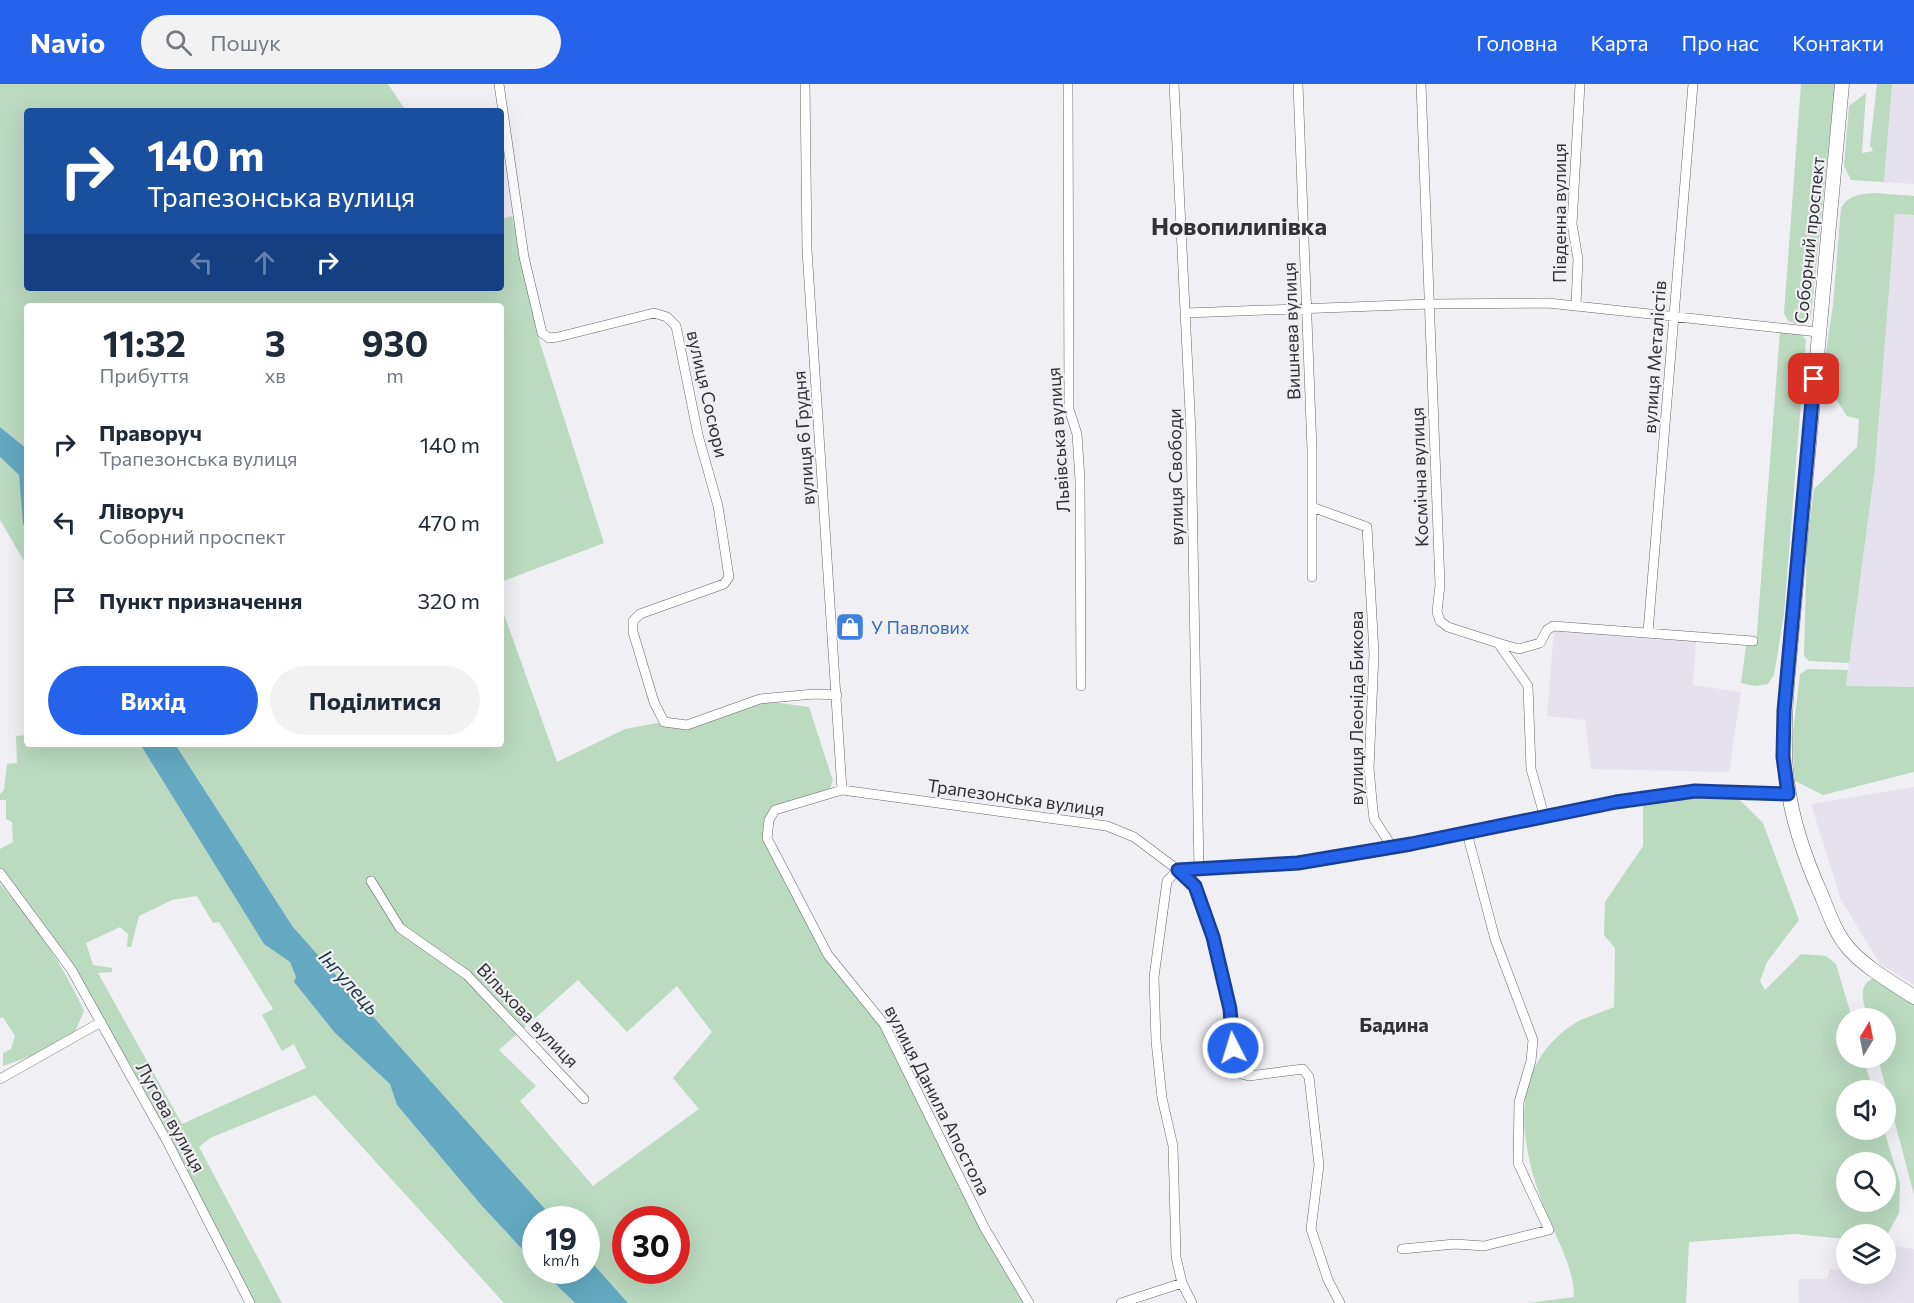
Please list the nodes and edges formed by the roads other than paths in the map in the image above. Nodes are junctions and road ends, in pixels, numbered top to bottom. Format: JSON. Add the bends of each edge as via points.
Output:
{"nodes":[{"id":1,"x":499,"y":84,"type":"edge"},
{"id":2,"x":805,"y":84,"type":"edge"},
{"id":3,"x":1068,"y":84,"type":"edge"},
{"id":4,"x":1174,"y":84,"type":"edge"},
{"id":5,"x":1298,"y":84,"type":"edge"},
{"id":6,"x":1421,"y":84,"type":"edge"},
{"id":7,"x":1580,"y":84,"type":"edge"},
{"id":8,"x":1693,"y":84,"type":"edge"},
{"id":9,"x":1842,"y":84,"type":"edge"},
{"id":10,"x":502,"y":108,"type":"edge"},
{"id":11,"x":504,"y":119,"type":"edge"},
{"id":12,"x":1429,"y":304,"type":"junction"},
{"id":13,"x":1575,"y":305,"type":"junction"},
{"id":14,"x":1305,"y":308,"type":"junction"},
{"id":15,"x":1186,"y":313,"type":"junction"},
{"id":16,"x":1673,"y":316,"type":"junction"},
{"id":17,"x":1818,"y":332,"type":"junction"},
{"id":18,"x":1312,"y":507,"type":"junction"},
{"id":19,"x":1312,"y":577,"type":"dead end"},
{"id":20,"x":1648,"y":632,"type":"junction"},
{"id":21,"x":1753,"y":641,"type":"dead end"},
{"id":22,"x":1498,"y":643,"type":"junction"},
{"id":23,"x":1080,"y":686,"type":"dead end"},
{"id":24,"x":837,"y":695,"type":"junction"},
{"id":25,"x":842,"y":789,"type":"junction"},
{"id":26,"x":1788,"y":794,"type":"junction"},
{"id":27,"x":1544,"y":815,"type":"junction"},
{"id":28,"x":769,"y":820,"type":"joint"},
{"id":29,"x":1467,"y":833,"type":"junction"},
{"id":30,"x":1393,"y":848,"type":"junction"},
{"id":31,"x":1178,"y":870,"type":"junction"},
{"id":32,"x":1199,"y":870,"type":"junction"},
{"id":33,"x":0,"y":873,"type":"edge"},
{"id":34,"x":371,"y":881,"type":"dead end"},
{"id":35,"x":1914,"y":997,"type":"edge"},
{"id":36,"x":101,"y":1022,"type":"junction"},
{"id":37,"x":0,"y":1079,"type":"edge"},
{"id":38,"x":584,"y":1099,"type":"dead end"},
{"id":39,"x":1402,"y":1249,"type":"dead end"},
{"id":40,"x":1182,"y":1283,"type":"junction"},
{"id":41,"x":250,"y":1303,"type":"edge"},
{"id":42,"x":1029,"y":1303,"type":"edge"},
{"id":43,"x":1121,"y":1303,"type":"edge"},
{"id":44,"x":1192,"y":1303,"type":"edge"},
{"id":45,"x":1340,"y":1303,"type":"edge"}],
"edges":[{"from":1,"to":10,"type":"street","name":"вулиця Сосюри"},
{"from":2,"to":24,"type":"street","name":"вулиця 6 Грудня","via":[[807,250]]},
{"from":3,"to":23,"type":"street","name":"Львівська вулиця","via":[[1069,409],[1077,434],[1080,480]]},
{"from":4,"to":15,"type":"street","name":"вулиця Свободи"},
{"from":5,"to":14,"type":"street","name":"Вишнева вулиця"},
{"from":6,"to":12,"type":"street","name":"Космічна вулиця"},
{"from":7,"to":13,"type":"street","name":"Південна вулиця","via":[[1572,214],[1578,259]]},
{"from":8,"to":16,"type":"street","name":"вулиця Металістів"},
{"from":9,"to":17,"type":"main road","name":"Соборний проспект"},
{"from":11,"to":24,"type":"street","name":"вулиця Сосюри","via":[[524,257],[542,333],[558,338],[654,313],[667,316],[676,326],[698,435],[718,506],[729,577],[724,584],[640,614],[633,621],[654,702],[664,722],[687,725],[760,699]]},
{"from":12,"to":13,"type":"street"},
{"from":12,"to":14,"type":"street"},
{"from":12,"to":22,"type":"street","name":"Космічна вулиця","via":[[1440,585],[1437,612],[1448,627]]},
{"from":13,"to":16,"type":"street"},
{"from":14,"to":15,"type":"street"},
{"from":14,"to":18,"type":"street","name":"Вишнева вулиця"},
{"from":15,"to":32,"type":"street","name":"вулиця Свободи"},
{"from":16,"to":17,"type":"street"},
{"from":16,"to":20,"type":"street","name":"вулиця Металістів"},
{"from":17,"to":26,"type":"main road","name":"Соборний проспект","via":[[1784,711],[1783,757]]},
{"from":18,"to":19,"type":"street","name":"Вишнева вулиця"},
{"from":18,"to":30,"type":"street","name":"вулиця Леоніда Бикова","via":[[1367,527],[1374,654],[1370,779],[1374,819]]},
{"from":20,"to":21,"type":"street"},
{"from":20,"to":22,"type":"street","name":"Космічна вулиця","via":[[1553,626],[1540,643],[1519,649]]},
{"from":22,"to":27,"type":"street","via":[[1528,686],[1531,769]]},
{"from":24,"to":25,"type":"street","name":"вулиця 6 Грудня"},
{"from":25,"to":28,"type":"street","name":"Трапезонська вулиця","via":[[775,810]]},
{"from":25,"to":31,"type":"street","name":"Трапезонська вулиця","via":[[1107,826],[1134,837]]},
{"from":26,"to":27,"type":"street","via":[[1695,791]]},
{"from":26,"to":35,"type":"main road","name":"Соборний проспект","via":[[1804,857],[1838,933],[1852,952]]},
{"from":27,"to":29,"type":"street"},
{"from":28,"to":42,"type":"street","name":"вулиця Данила Апостола","via":[[767,838],[828,955],[884,1024],[984,1227]]},
{"from":29,"to":30,"type":"street"},
{"from":29,"to":39,"type":"street","via":[[1495,939],[1533,1040],[1519,1102],[1518,1163],[1549,1230],[1484,1246],[1455,1244]]},
{"from":30,"to":32,"type":"street","via":[[1298,863]]},
{"from":31,"to":32,"type":"street"},
{"from":31,"to":40,"type":"street","via":[[1167,881],[1154,977],[1156,1041],[1162,1098],[1173,1146],[1176,1257]]},
{"from":31,"to":45,"type":"street","name":"Трапезонська вулиця","via":[[1195,886],[1213,937],[1230,1009],[1235,1068],[1249,1076],[1303,1069],[1309,1077],[1319,1165],[1311,1229]]},
{"from":33,"to":36,"type":"street","name":"Лугова вулиця","via":[[59,951]]},
{"from":34,"to":38,"type":"street","name":"Вільхова вулиця","via":[[400,928],[467,975]]},
{"from":36,"to":37,"type":"street"},
{"from":36,"to":41,"type":"street","name":"Лугова вулиця"},
{"from":40,"to":43,"type":"street"},
{"from":40,"to":44,"type":"street"}]}
